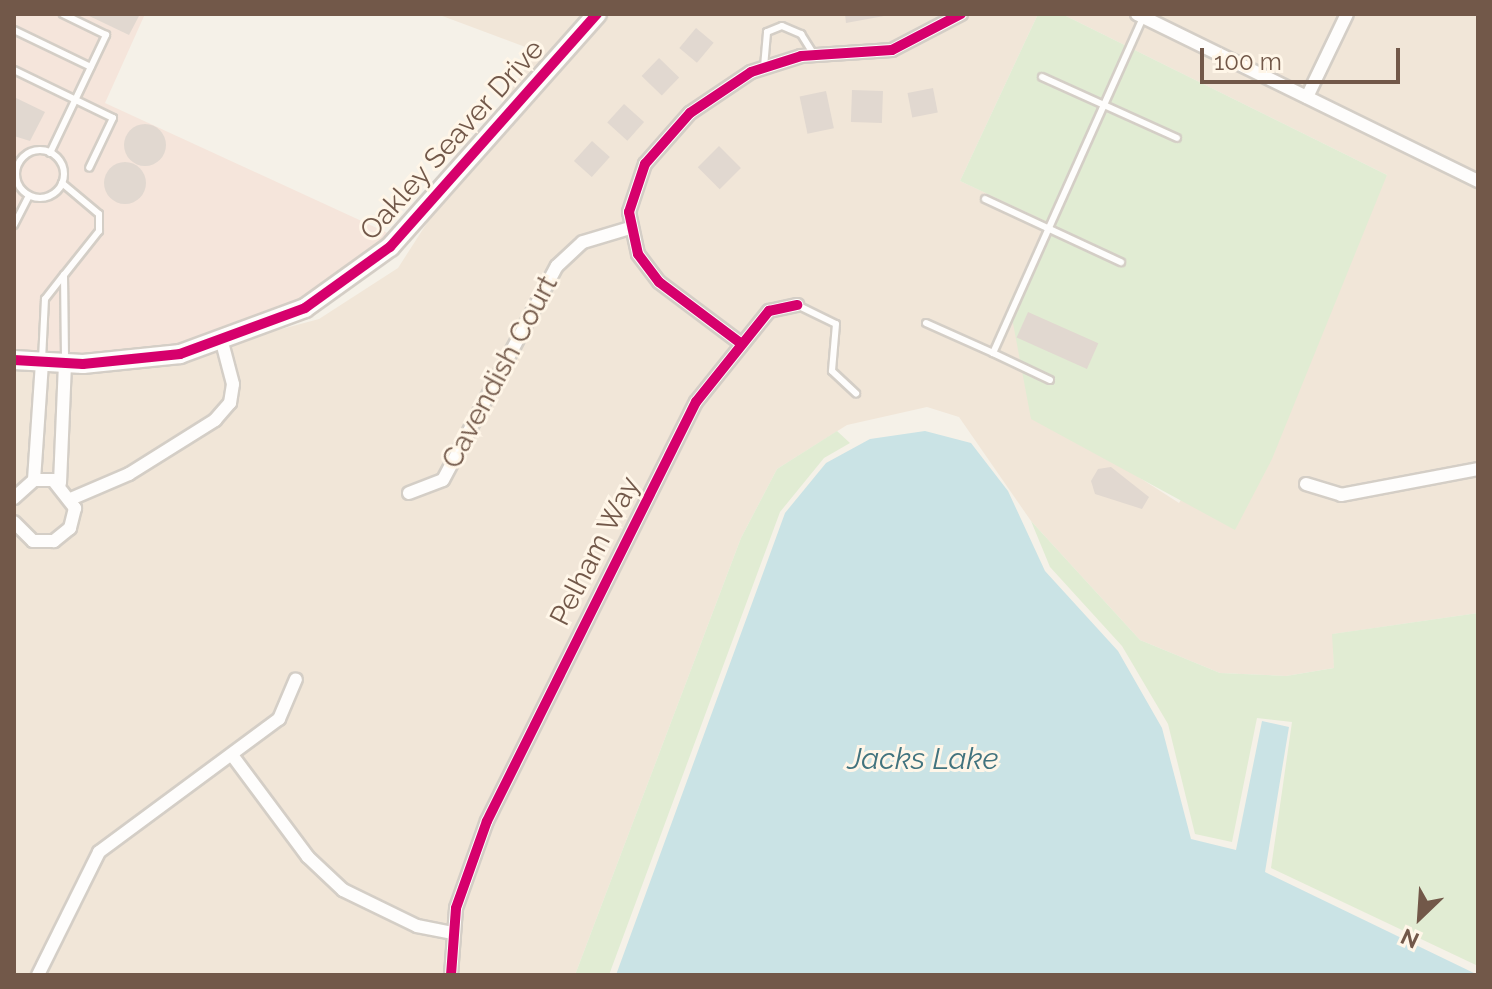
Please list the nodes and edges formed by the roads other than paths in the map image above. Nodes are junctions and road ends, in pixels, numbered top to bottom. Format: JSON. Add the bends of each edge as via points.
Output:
{"nodes":[{"id":1,"x":63,"y":14,"type":"edge"},
{"id":2,"x":597,"y":14,"type":"edge"},
{"id":3,"x":961,"y":14,"type":"edge"},
{"id":4,"x":1347,"y":14,"type":"edge"},
{"id":5,"x":1141,"y":15,"type":"edge"},
{"id":6,"x":14,"y":30,"type":"edge"},
{"id":7,"x":814,"y":55,"type":"junction"},
{"id":8,"x":91,"y":67,"type":"junction"},
{"id":9,"x":764,"y":67,"type":"junction"},
{"id":10,"x":14,"y":70,"type":"edge"},
{"id":11,"x":1042,"y":77,"type":"dead end"},
{"id":12,"x":1307,"y":97,"type":"junction"},
{"id":13,"x":76,"y":100,"type":"junction"},
{"id":14,"x":1107,"y":107,"type":"junction"},
{"id":15,"x":1177,"y":138,"type":"dead end"},
{"id":16,"x":50,"y":153,"type":"junction"},
{"id":17,"x":16,"y":164,"type":"edge"},
{"id":18,"x":89,"y":168,"type":"dead end"},
{"id":19,"x":1478,"y":181,"type":"edge"},
{"id":20,"x":62,"y":183,"type":"junction"},
{"id":21,"x":29,"y":196,"type":"junction"},
{"id":22,"x":985,"y":199,"type":"dead end"},
{"id":23,"x":14,"y":225,"type":"edge"},
{"id":24,"x":630,"y":228,"type":"junction"},
{"id":25,"x":1051,"y":229,"type":"junction"},
{"id":26,"x":1121,"y":262,"type":"dead end"},
{"id":27,"x":64,"y":275,"type":"junction"},
{"id":28,"x":797,"y":305,"type":"joint"},
{"id":29,"x":926,"y":323,"type":"dead end"},
{"id":30,"x":222,"y":342,"type":"junction"},
{"id":31,"x":739,"y":342,"type":"junction"},
{"id":32,"x":993,"y":353,"type":"junction"},
{"id":33,"x":14,"y":360,"type":"edge"},
{"id":34,"x":42,"y":363,"type":"junction"},
{"id":35,"x":65,"y":364,"type":"junction"},
{"id":36,"x":1050,"y":380,"type":"dead end"},
{"id":37,"x":856,"y":393,"type":"dead end"},
{"id":38,"x":37,"y":432,"type":"junction"},
{"id":39,"x":62,"y":433,"type":"junction"},
{"id":40,"x":1478,"y":469,"type":"edge"},
{"id":41,"x":34,"y":480,"type":"junction"},
{"id":42,"x":60,"y":483,"type":"junction"},
{"id":43,"x":1306,"y":484,"type":"dead end"},
{"id":44,"x":409,"y":493,"type":"dead end"},
{"id":45,"x":14,"y":498,"type":"edge"},
{"id":46,"x":73,"y":498,"type":"junction"},
{"id":47,"x":14,"y":522,"type":"edge"},
{"id":48,"x":296,"y":679,"type":"dead end"},
{"id":49,"x":232,"y":755,"type":"junction"},
{"id":50,"x":453,"y":933,"type":"junction"},
{"id":51,"x":38,"y":975,"type":"edge"},
{"id":52,"x":451,"y":975,"type":"edge"}],
"edges":[{"from":1,"to":8,"type":"lane","via":[[106,35]]},
{"from":2,"to":30,"type":"street","name":"Oakley Seaver Drive","via":[[390,247],[305,308]]},
{"from":3,"to":7,"type":"street","via":[[892,50]]},
{"from":4,"to":12,"type":"street"},
{"from":5,"to":12,"type":"street"},
{"from":5,"to":14,"type":"lane"},
{"from":6,"to":8,"type":"lane"},
{"from":7,"to":9,"type":"street"},
{"from":7,"to":9,"type":"lane","via":[[801,34],[782,26],[767,32]]},
{"from":8,"to":13,"type":"lane"},
{"from":9,"to":24,"type":"street","via":[[710,96],[652,154],[631,195]]},
{"from":10,"to":13,"type":"lane"},
{"from":11,"to":14,"type":"lane"},
{"from":12,"to":19,"type":"street"},
{"from":13,"to":16,"type":"lane"},
{"from":13,"to":18,"type":"lane","via":[[113,118]]},
{"from":14,"to":15,"type":"lane"},
{"from":14,"to":25,"type":"lane"},
{"from":16,"to":17,"type":"lane","via":[[32,151]]},
{"from":16,"to":20,"type":"lane","via":[[61,162]]},
{"from":17,"to":21,"type":"lane","via":[[17,183]]},
{"from":20,"to":21,"type":"lane","via":[[49,197]]},
{"from":20,"to":27,"type":"lane","via":[[92,203],[99,223],[90,246]]},
{"from":21,"to":23,"type":"lane"},
{"from":22,"to":25,"type":"lane"},
{"from":24,"to":31,"type":"street","via":[[659,282]]},
{"from":24,"to":44,"type":"street","name":"Cavendish Court","via":[[583,242],[557,266],[443,480]]},
{"from":25,"to":26,"type":"lane"},
{"from":25,"to":32,"type":"lane"},
{"from":27,"to":34,"type":"lane","via":[[45,299]]},
{"from":27,"to":35,"type":"lane"},
{"from":28,"to":31,"type":"street","name":"Pelham Way","via":[[769,311]]},
{"from":28,"to":37,"type":"lane","via":[[836,324],[832,371]]},
{"from":29,"to":32,"type":"lane"},
{"from":30,"to":35,"type":"street","name":"Oakley Seaver Drive","via":[[133,361]]},
{"from":30,"to":46,"type":"street","via":[[233,384],[230,403],[215,420],[129,474]]},
{"from":31,"to":50,"type":"street","name":"Pelham Way","via":[[696,402],[474,852]]},
{"from":32,"to":36,"type":"lane"},
{"from":33,"to":34,"type":"street","name":"Oakley Seaver Drive"},
{"from":34,"to":35,"type":"street","name":"Oakley Seaver Drive"},
{"from":34,"to":38,"type":"street"},
{"from":35,"to":39,"type":"street"},
{"from":38,"to":39,"type":"street"},
{"from":38,"to":41,"type":"street"},
{"from":39,"to":42,"type":"street"},
{"from":40,"to":43,"type":"street","via":[[1341,495]]},
{"from":41,"to":42,"type":"street"},
{"from":41,"to":45,"type":"street"},
{"from":42,"to":46,"type":"street"},
{"from":46,"to":47,"type":"street","via":[[75,519],[54,541],[33,541]]},
{"from":48,"to":49,"type":"street","via":[[279,719]]},
{"from":49,"to":50,"type":"street","via":[[308,857],[343,890],[404,922]]},
{"from":49,"to":51,"type":"street","via":[[99,852]]},
{"from":50,"to":52,"type":"street","name":"Pelham Way"}]}
